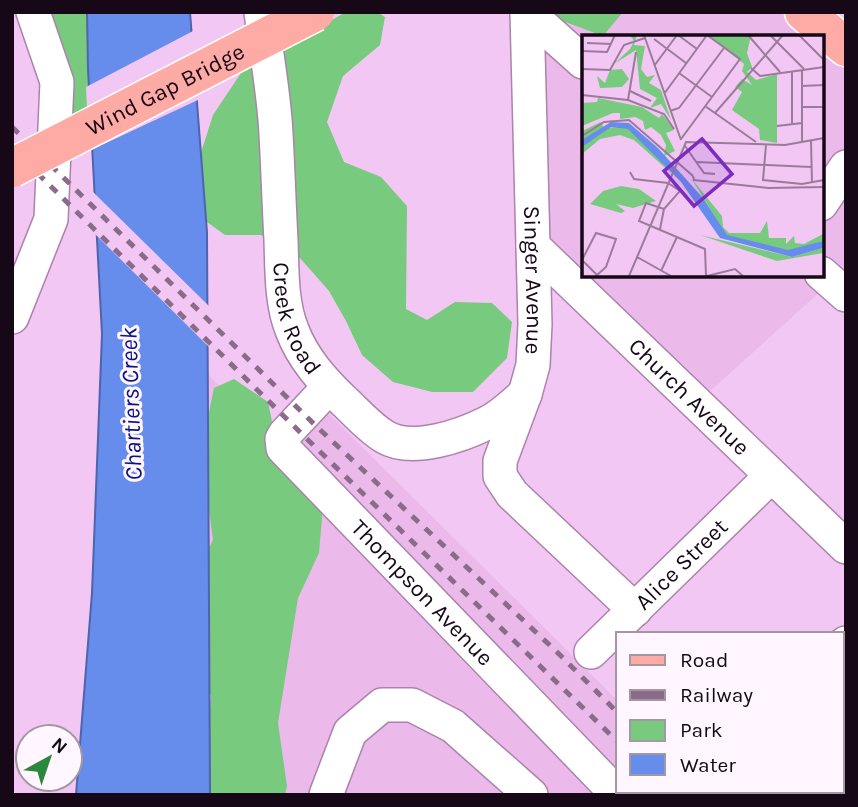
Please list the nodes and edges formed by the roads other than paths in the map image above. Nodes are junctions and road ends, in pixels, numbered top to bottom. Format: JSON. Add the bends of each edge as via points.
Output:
{"nodes":[{"id":1,"x":33,"y":12,"type":"edge"},
{"id":2,"x":261,"y":12,"type":"edge"},
{"id":3,"x":316,"y":12,"type":"edge"},
{"id":4,"x":527,"y":12,"type":"edge"},
{"id":5,"x":804,"y":12,"type":"edge"},
{"id":6,"x":846,"y":47,"type":"edge"},
{"id":7,"x":582,"y":61,"type":"edge"},
{"id":8,"x":846,"y":167,"type":"edge"},
{"id":9,"x":12,"y":168,"type":"edge"},
{"id":10,"x":823,"y":201,"type":"edge"},
{"id":11,"x":533,"y":246,"type":"junction"},
{"id":12,"x":823,"y":275,"type":"edge"},
{"id":13,"x":846,"y":295,"type":"edge"},
{"id":14,"x":12,"y":317,"type":"edge"},
{"id":15,"x":329,"y":387,"type":"junction"},
{"id":16,"x":524,"y":394,"type":"junction"},
{"id":17,"x":771,"y":476,"type":"junction"},
{"id":18,"x":846,"y":547,"type":"edge"},
{"id":19,"x":635,"y":610,"type":"junction"},
{"id":20,"x":591,"y":652,"type":"dead end"},
{"id":21,"x":616,"y":793,"type":"edge"},
{"id":22,"x":326,"y":795,"type":"edge"},
{"id":23,"x":531,"y":795,"type":"edge"}],
"edges":[{"from":1,"to":14,"type":"street","via":[[57,82],[51,219]]},
{"from":2,"to":15,"type":"street","name":"Creek Road","via":[[276,130],[285,304],[308,361]]},
{"from":3,"to":9,"type":"main road","name":"Wind Gap Bridge","bridge":true},
{"from":4,"to":7,"type":"street"},
{"from":4,"to":11,"type":"street","name":"Singer Avenue"},
{"from":5,"to":6,"type":"main road"},
{"from":8,"to":10,"type":"street"},
{"from":11,"to":16,"type":"street","name":"Singer Avenue","via":[[533,365]]},
{"from":11,"to":17,"type":"street","name":"Church Avenue"},
{"from":12,"to":13,"type":"street"},
{"from":15,"to":16,"type":"street","name":"Creek Road","via":[[386,438],[402,444],[422,444],[488,423]]},
{"from":15,"to":21,"type":"street","name":"Thompson Avenue","via":[[285,434],[283,448]]},
{"from":16,"to":19,"type":"street","name":"Singer Avenue","via":[[500,461],[500,476],[512,494]]},
{"from":17,"to":18,"type":"street","name":"Church Avenue"},
{"from":17,"to":19,"type":"street","name":"Alice Street"},
{"from":19,"to":20,"type":"street","name":"Alice Street"},
{"from":22,"to":23,"type":"street","via":[[350,732],[382,705],[412,705],[453,726]]}]}
